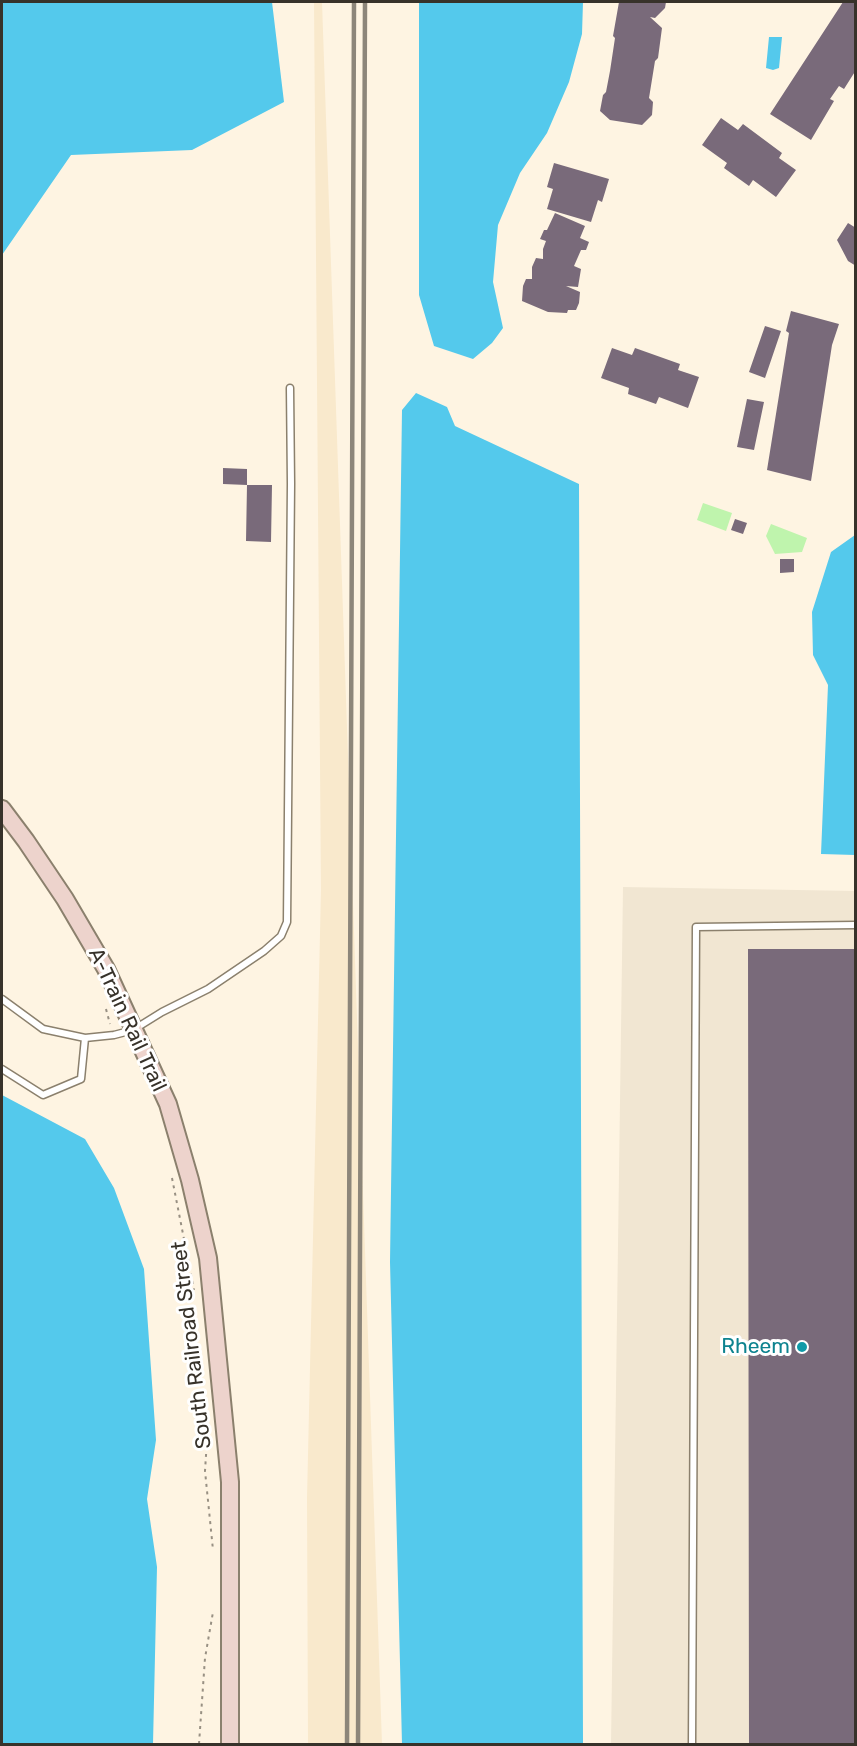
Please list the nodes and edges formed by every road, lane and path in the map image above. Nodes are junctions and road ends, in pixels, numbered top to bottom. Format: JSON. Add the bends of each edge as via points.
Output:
{"nodes":[{"id":1,"x":290,"y":388,"type":"dead end"},
{"id":2,"x":2,"y":809,"type":"edge"},
{"id":3,"x":855,"y":925,"type":"edge"},
{"id":4,"x":2,"y":999,"type":"edge"},
{"id":5,"x":105,"y":1006,"type":"dead end"},
{"id":6,"x":133,"y":1030,"type":"junction"},
{"id":7,"x":114,"y":1035,"type":"junction"},
{"id":8,"x":85,"y":1038,"type":"junction"},
{"id":9,"x":2,"y":1069,"type":"edge"},
{"id":10,"x":171,"y":1173,"type":"dead end"},
{"id":11,"x":194,"y":1290,"type":"dead end"},
{"id":12,"x":208,"y":1424,"type":"dead end"},
{"id":13,"x":214,"y":1558,"type":"dead end"},
{"id":14,"x":215,"y":1602,"type":"dead end"},
{"id":15,"x":199,"y":1744,"type":"edge"},
{"id":16,"x":230,"y":1744,"type":"edge"},
{"id":17,"x":692,"y":1744,"type":"edge"}],
"edges":[{"from":1,"to":6,"type":"lane","via":[[287,922],[281,936],[264,951],[208,989]]},
{"from":2,"to":6,"type":"street","name":"South Railroad Street","via":[[106,969]]},
{"from":3,"to":17,"type":"lane","via":[[696,927]]},
{"from":4,"to":8,"type":"lane","via":[[43,1029]]},
{"from":5,"to":7,"type":"path","name":"A-Train Rail Trail"},
{"from":6,"to":7,"type":"lane"},
{"from":6,"to":16,"type":"street","name":"South Railroad Street","via":[[168,1104],[208,1258],[230,1482]]},
{"from":7,"to":8,"type":"lane"},
{"from":8,"to":9,"type":"lane","via":[[81,1080],[43,1095]]},
{"from":10,"to":11,"type":"path"},
{"from":12,"to":13,"type":"path","via":[[205,1471]]},
{"from":14,"to":15,"type":"path","via":[[205,1658]]}]}
